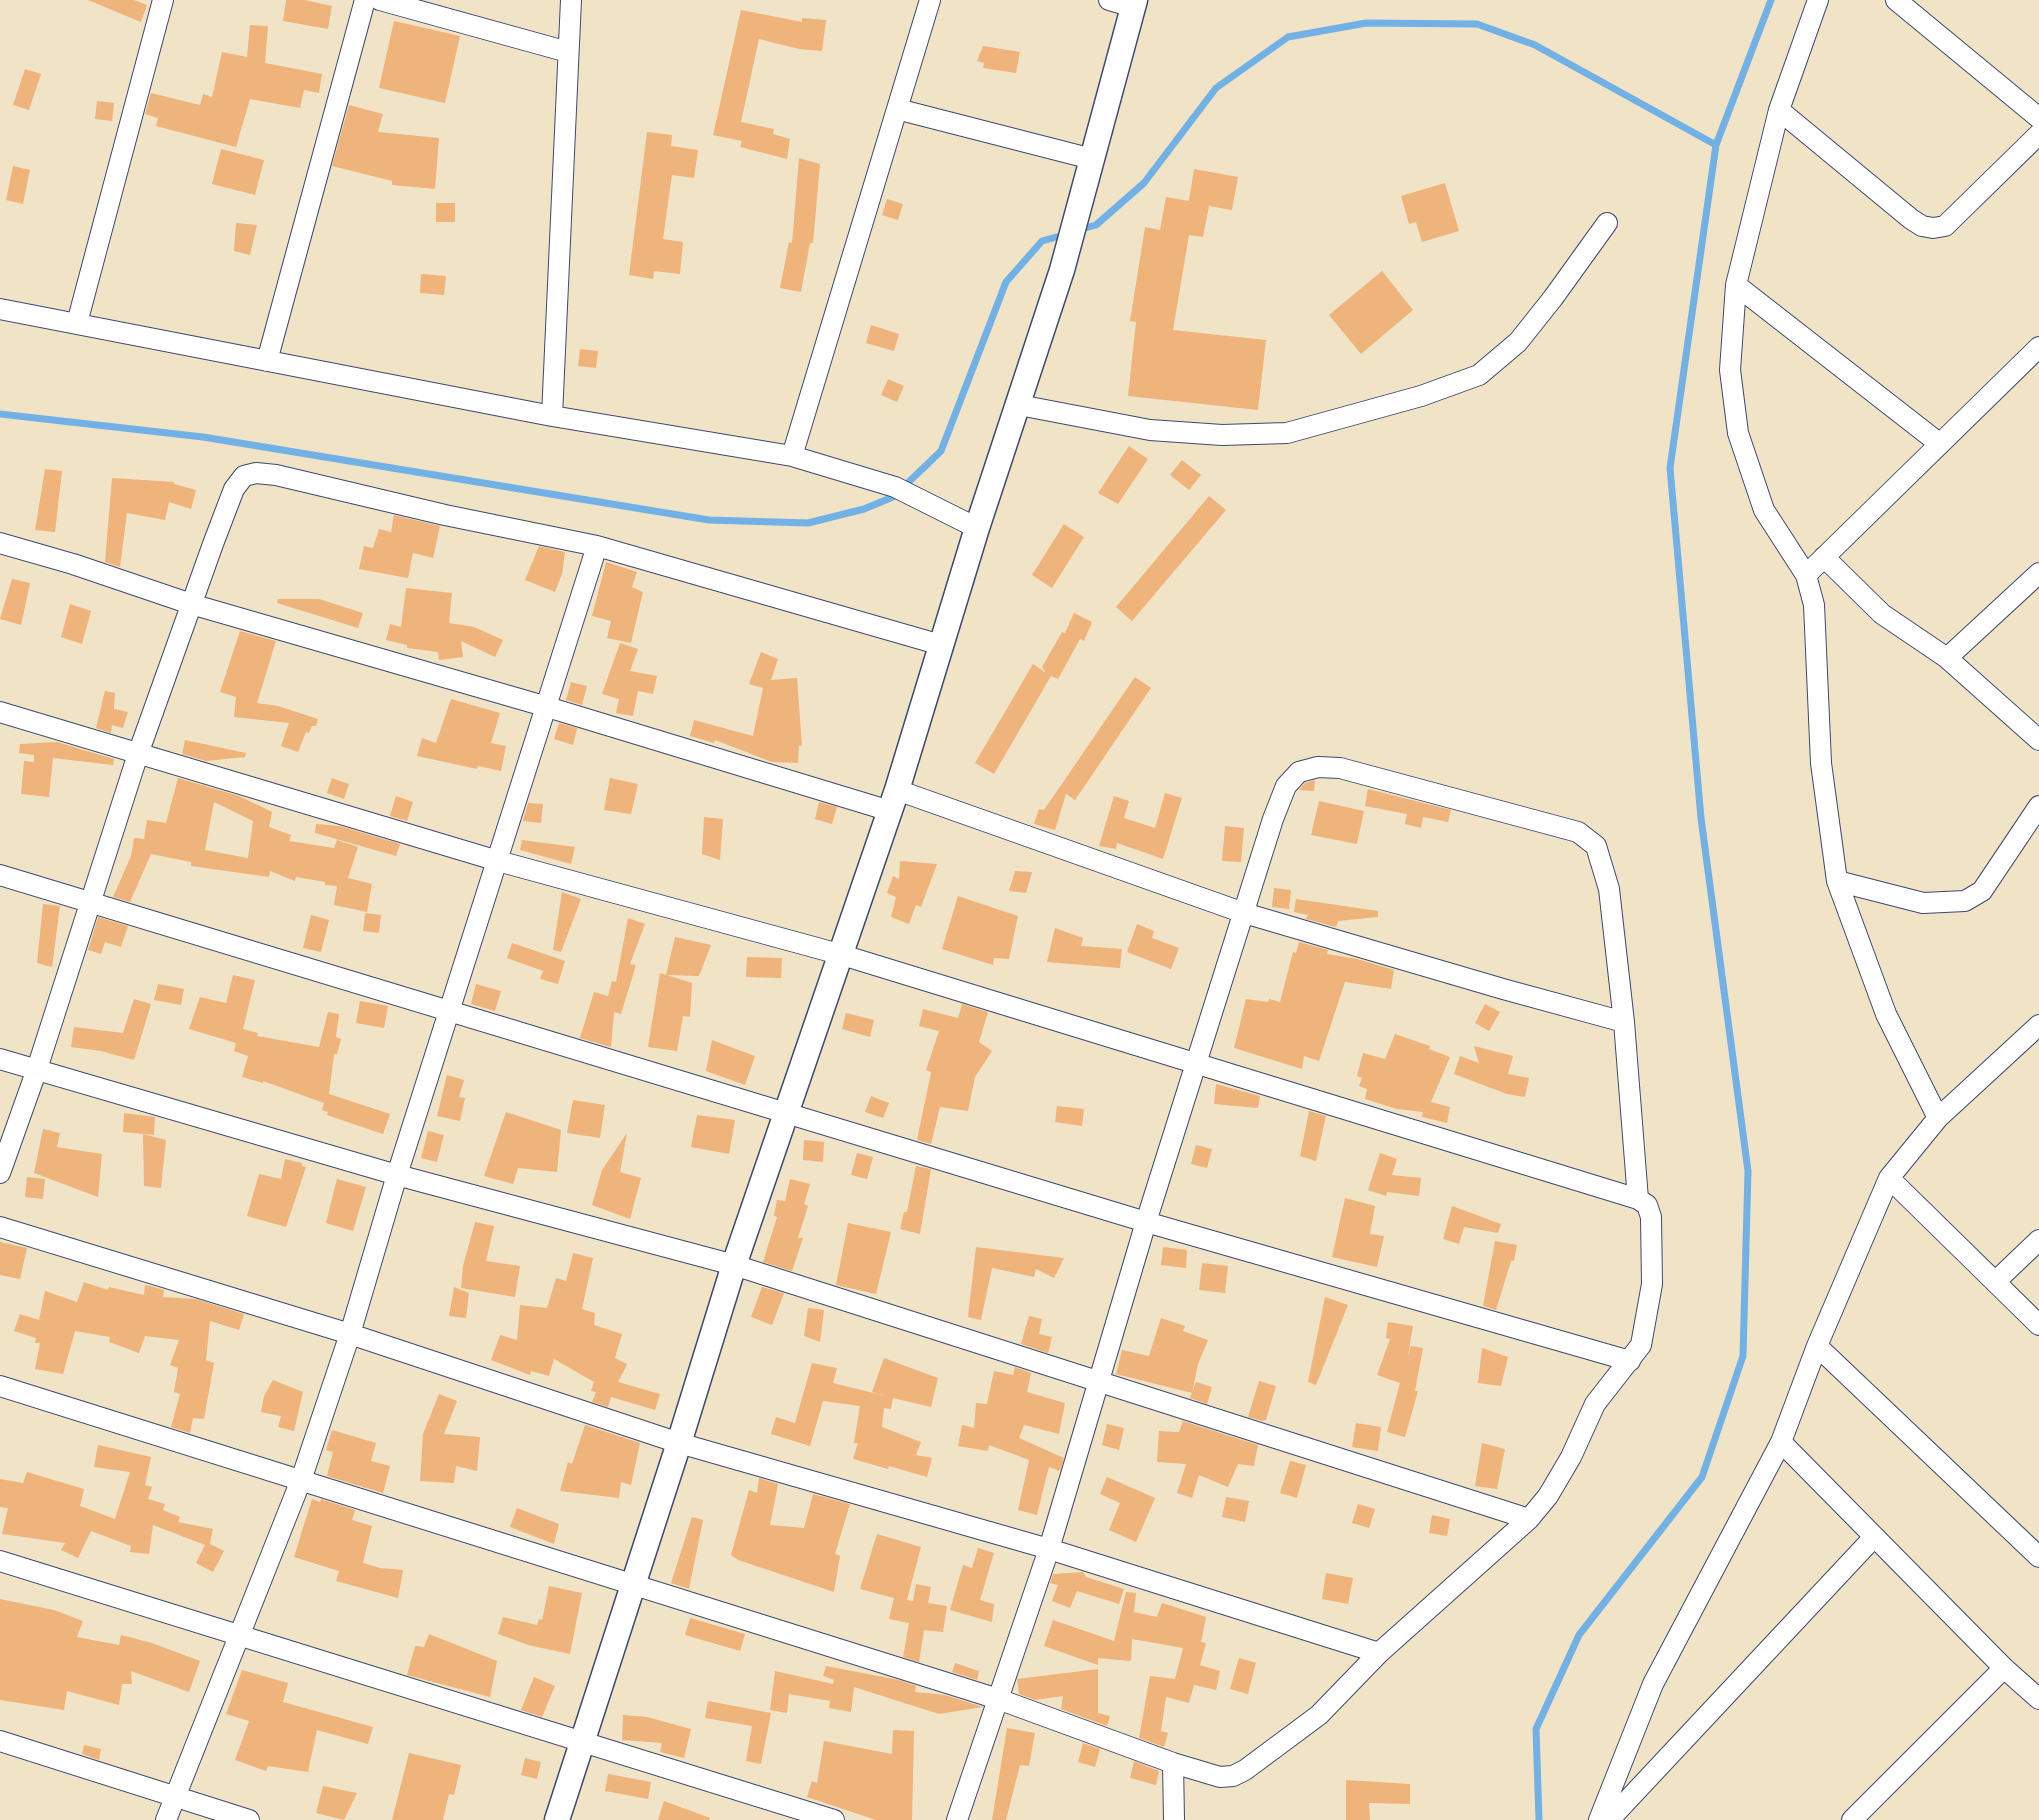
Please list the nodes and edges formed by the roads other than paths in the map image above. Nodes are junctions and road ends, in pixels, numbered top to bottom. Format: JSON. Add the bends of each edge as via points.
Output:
{"nodes":[{"id":1,"x":163,"y":0,"type":"edge"},
{"id":2,"x":365,"y":0,"type":"edge"},
{"id":3,"x":380,"y":0,"type":"edge"},
{"id":4,"x":571,"y":0,"type":"edge"},
{"id":5,"x":930,"y":0,"type":"edge"},
{"id":6,"x":1109,"y":0,"type":"edge"},
{"id":7,"x":1818,"y":0,"type":"edge"},
{"id":8,"x":1896,"y":0,"type":"edge"},
{"id":9,"x":1134,"y":3,"type":"edge"},
{"id":10,"x":568,"y":52,"type":"junction"},
{"id":11,"x":897,"y":109,"type":"junction"},
{"id":12,"x":1779,"y":110,"type":"junction"},
{"id":13,"x":2039,"y":118,"type":"edge"},
{"id":14,"x":2039,"y":134,"type":"edge"},
{"id":15,"x":1090,"y":167,"type":"junction"},
{"id":16,"x":1607,"y":223,"type":"dead end"},
{"id":17,"x":1736,"y":285,"type":"junction"},
{"id":18,"x":0,"y":309,"type":"edge"},
{"id":19,"x":77,"y":323,"type":"junction"},
{"id":20,"x":2036,"y":355,"type":"edge"},
{"id":21,"x":267,"y":361,"type":"junction"},
{"id":22,"x":1018,"y":405,"type":"junction"},
{"id":23,"x":552,"y":416,"type":"junction"},
{"id":24,"x":1940,"y":444,"type":"junction"},
{"id":25,"x":792,"y":456,"type":"junction"},
{"id":26,"x":977,"y":528,"type":"junction"},
{"id":27,"x":0,"y":543,"type":"edge"},
{"id":28,"x":597,"y":546,"type":"junction"},
{"id":29,"x":1824,"y":557,"type":"junction"},
{"id":30,"x":2039,"y":573,"type":"edge"},
{"id":31,"x":1806,"y":575,"type":"junction"},
{"id":32,"x":191,"y":604,"type":"junction"},
{"id":33,"x":941,"y":645,"type":"junction"},
{"id":34,"x":1947,"y":658,"type":"junction"},
{"id":35,"x":544,"y":706,"type":"junction"},
{"id":36,"x":0,"y":712,"type":"edge"},
{"id":37,"x":2039,"y":740,"type":"edge"},
{"id":38,"x":138,"y":754,"type":"junction"},
{"id":39,"x":893,"y":801,"type":"junction"},
{"id":40,"x":2039,"y":807,"type":"edge"},
{"id":41,"x":498,"y":861,"type":"junction"},
{"id":42,"x":0,"y":875,"type":"edge"},
{"id":43,"x":1837,"y":881,"type":"junction"},
{"id":44,"x":91,"y":901,"type":"junction"},
{"id":45,"x":1244,"y":913,"type":"junction"},
{"id":46,"x":839,"y":954,"type":"junction"},
{"id":47,"x":450,"y":1012,"type":"junction"},
{"id":48,"x":1624,"y":1022,"type":"junction"},
{"id":49,"x":2039,"y":1025,"type":"edge"},
{"id":50,"x":0,"y":1059,"type":"edge"},
{"id":51,"x":1195,"y":1063,"type":"junction"},
{"id":52,"x":36,"y":1072,"type":"junction"},
{"id":53,"x":786,"y":1112,"type":"junction"},
{"id":54,"x":1938,"y":1118,"type":"junction"},
{"id":55,"x":0,"y":1173,"type":"edge"},
{"id":56,"x":397,"y":1175,"type":"junction"},
{"id":57,"x":1890,"y":1178,"type":"junction"},
{"id":58,"x":1638,"y":1199,"type":"junction"},
{"id":59,"x":1146,"y":1222,"type":"junction"},
{"id":60,"x":0,"y":1227,"type":"edge"},
{"id":61,"x":2039,"y":1240,"type":"edge"},
{"id":62,"x":734,"y":1265,"type":"junction"},
{"id":63,"x":1995,"y":1282,"type":"junction"},
{"id":64,"x":2039,"y":1325,"type":"edge"},
{"id":65,"x":350,"y":1334,"type":"junction"},
{"id":66,"x":1817,"y":1346,"type":"junction"},
{"id":67,"x":1630,"y":1361,"type":"junction"},
{"id":68,"x":1098,"y":1381,"type":"junction"},
{"id":69,"x":0,"y":1386,"type":"edge"},
{"id":70,"x":1780,"y":1442,"type":"junction"},
{"id":71,"x":679,"y":1443,"type":"junction"},
{"id":72,"x":301,"y":1480,"type":"junction"},
{"id":73,"x":1529,"y":1519,"type":"junction"},
{"id":74,"x":1874,"y":1537,"type":"junction"},
{"id":75,"x":1049,"y":1549,"type":"junction"},
{"id":76,"x":2039,"y":1557,"type":"edge"},
{"id":77,"x":0,"y":1561,"type":"edge"},
{"id":78,"x":634,"y":1584,"type":"junction"},
{"id":79,"x":240,"y":1636,"type":"junction"},
{"id":80,"x":1379,"y":1653,"type":"junction"},
{"id":81,"x":2004,"y":1668,"type":"junction"},
{"id":82,"x":998,"y":1699,"type":"junction"},
{"id":83,"x":2039,"y":1699,"type":"edge"},
{"id":84,"x":0,"y":1741,"type":"edge"},
{"id":85,"x":581,"y":1744,"type":"junction"},
{"id":86,"x":1173,"y":1763,"type":"junction"},
{"id":87,"x":175,"y":1798,"type":"junction"},
{"id":88,"x":166,"y":1820,"type":"edge"},
{"id":89,"x":249,"y":1820,"type":"edge"},
{"id":90,"x":557,"y":1820,"type":"edge"},
{"id":91,"x":834,"y":1820,"type":"edge"},
{"id":92,"x":957,"y":1820,"type":"edge"},
{"id":93,"x":1174,"y":1820,"type":"edge"},
{"id":94,"x":1599,"y":1820,"type":"edge"},
{"id":95,"x":1609,"y":1820,"type":"edge"},
{"id":96,"x":1852,"y":1820,"type":"edge"}],
"edges":[{"from":1,"to":19,"type":"street"},
{"from":2,"to":21,"type":"street"},
{"from":3,"to":10,"type":"street"},
{"from":4,"to":10,"type":"street"},
{"from":5,"to":11,"type":"street"},
{"from":6,"to":9,"type":"street"},
{"from":7,"to":12,"type":"street"},
{"from":8,"to":13,"type":"street"},
{"from":9,"to":15,"type":"street"},
{"from":10,"to":23,"type":"street"},
{"from":11,"to":15,"type":"street"},
{"from":11,"to":25,"type":"street"},
{"from":12,"to":14,"type":"street","via":[[1911,219],[1933,228],[1945,226]]},
{"from":12,"to":17,"type":"street"},
{"from":15,"to":22,"type":"street","via":[[1062,270]]},
{"from":16,"to":22,"type":"street","via":[[1518,342],[1479,375],[1421,396],[1287,433],[1222,435],[1150,430]]},
{"from":17,"to":24,"type":"street"},
{"from":17,"to":31,"type":"street","via":[[1730,370],[1738,433],[1764,510]]},
{"from":18,"to":19,"type":"street"},
{"from":19,"to":21,"type":"street"},
{"from":20,"to":24,"type":"street"},
{"from":21,"to":23,"type":"street"},
{"from":22,"to":26,"type":"street"},
{"from":23,"to":25,"type":"street"},
{"from":24,"to":29,"type":"street"},
{"from":25,"to":26,"type":"street","via":[[895,488]]},
{"from":26,"to":33,"type":"street"},
{"from":27,"to":32,"type":"street"},
{"from":28,"to":32,"type":"street","via":[[256,473],[244,476],[234,489]]},
{"from":28,"to":33,"type":"street"},
{"from":28,"to":35,"type":"street"},
{"from":29,"to":31,"type":"street"},
{"from":29,"to":34,"type":"street","via":[[1882,614]]},
{"from":30,"to":34,"type":"street"},
{"from":31,"to":43,"type":"street","via":[[1814,605],[1821,763]]},
{"from":32,"to":35,"type":"street"},
{"from":32,"to":38,"type":"street"},
{"from":33,"to":39,"type":"street"},
{"from":34,"to":37,"type":"street"},
{"from":35,"to":39,"type":"street"},
{"from":35,"to":41,"type":"street"},
{"from":36,"to":38,"type":"street"},
{"from":38,"to":41,"type":"street"},
{"from":38,"to":44,"type":"street"},
{"from":39,"to":45,"type":"street"},
{"from":39,"to":46,"type":"street"},
{"from":40,"to":43,"type":"street","via":[[1982,891],[1965,901],[1923,903]]},
{"from":41,"to":46,"type":"street"},
{"from":41,"to":47,"type":"street"},
{"from":42,"to":44,"type":"street"},
{"from":43,"to":54,"type":"street","via":[[1886,1014]]},
{"from":44,"to":47,"type":"street"},
{"from":44,"to":52,"type":"street"},
{"from":45,"to":48,"type":"street"},
{"from":45,"to":48,"type":"street","via":[[1286,786],[1299,772],[1318,767],[1340,768],[1578,832],[1596,846],[1609,889]]},
{"from":45,"to":51,"type":"street"},
{"from":46,"to":51,"type":"street"},
{"from":46,"to":53,"type":"street"},
{"from":47,"to":53,"type":"street"},
{"from":47,"to":56,"type":"street"},
{"from":48,"to":58,"type":"street"},
{"from":49,"to":54,"type":"street"},
{"from":50,"to":52,"type":"street"},
{"from":51,"to":58,"type":"street"},
{"from":51,"to":59,"type":"street"},
{"from":52,"to":55,"type":"street"},
{"from":52,"to":56,"type":"street"},
{"from":53,"to":59,"type":"street"},
{"from":53,"to":62,"type":"street"},
{"from":54,"to":57,"type":"street"},
{"from":56,"to":62,"type":"street"},
{"from":56,"to":65,"type":"street"},
{"from":57,"to":63,"type":"street"},
{"from":57,"to":66,"type":"street"},
{"from":58,"to":67,"type":"street","via":[[1647,1205],[1652,1218],[1652,1284],[1641,1345]]},
{"from":59,"to":67,"type":"street"},
{"from":59,"to":68,"type":"street"},
{"from":60,"to":65,"type":"street"},
{"from":61,"to":63,"type":"street"},
{"from":62,"to":68,"type":"street"},
{"from":62,"to":71,"type":"street"},
{"from":63,"to":64,"type":"street"},
{"from":65,"to":71,"type":"street"},
{"from":65,"to":72,"type":"street"},
{"from":66,"to":70,"type":"street"},
{"from":66,"to":76,"type":"street"},
{"from":67,"to":73,"type":"street","via":[[1595,1404],[1571,1457]]},
{"from":68,"to":73,"type":"street"},
{"from":68,"to":75,"type":"street"},
{"from":69,"to":72,"type":"street"},
{"from":70,"to":74,"type":"street"},
{"from":70,"to":94,"type":"street","via":[[1653,1684]]},
{"from":71,"to":75,"type":"street"},
{"from":71,"to":78,"type":"street"},
{"from":72,"to":78,"type":"street"},
{"from":72,"to":79,"type":"street"},
{"from":73,"to":80,"type":"street"},
{"from":74,"to":81,"type":"street"},
{"from":74,"to":95,"type":"street"},
{"from":75,"to":80,"type":"street"},
{"from":75,"to":82,"type":"street"},
{"from":77,"to":79,"type":"street"},
{"from":78,"to":82,"type":"street"},
{"from":78,"to":85,"type":"street"},
{"from":79,"to":85,"type":"street"},
{"from":79,"to":87,"type":"street"},
{"from":80,"to":86,"type":"street","via":[[1319,1715],[1245,1770],[1220,1777]]},
{"from":81,"to":83,"type":"street"},
{"from":81,"to":96,"type":"street"},
{"from":82,"to":86,"type":"street"},
{"from":82,"to":92,"type":"street"},
{"from":84,"to":87,"type":"street"},
{"from":85,"to":90,"type":"street"},
{"from":85,"to":91,"type":"street"},
{"from":86,"to":93,"type":"street"},
{"from":87,"to":88,"type":"street"},
{"from":87,"to":89,"type":"street"}]}
